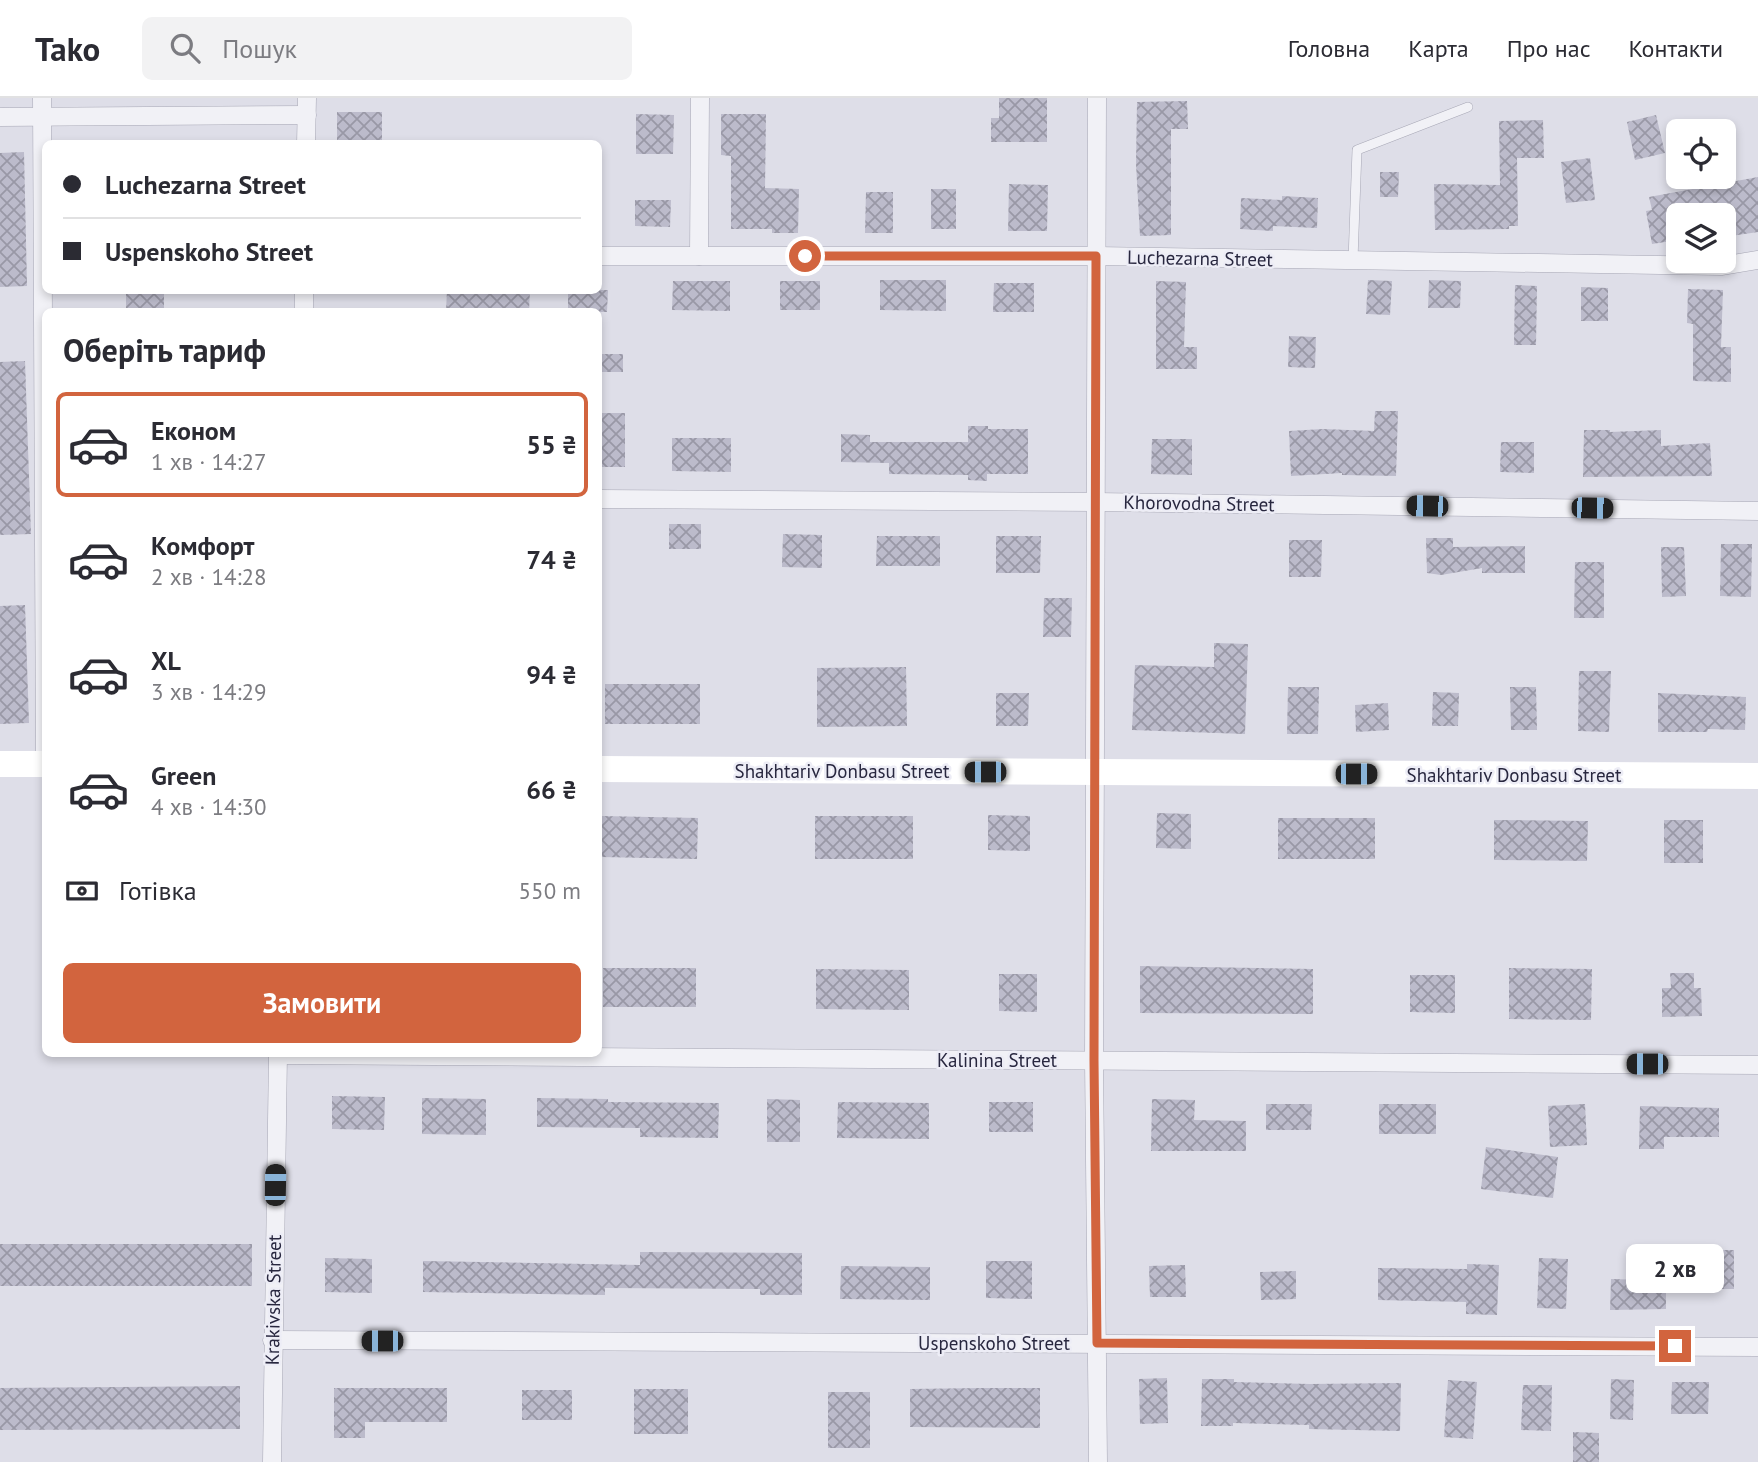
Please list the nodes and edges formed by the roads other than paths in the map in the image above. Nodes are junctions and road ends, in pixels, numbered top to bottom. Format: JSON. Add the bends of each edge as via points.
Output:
{"nodes":[{"id":1,"x":700,"y":98,"type":"edge"},
{"id":2,"x":1097,"y":98,"type":"edge"},
{"id":3,"x":42,"y":107,"type":"edge"},
{"id":4,"x":307,"y":107,"type":"edge"},
{"id":5,"x":1468,"y":107,"type":"dead end"},
{"id":6,"x":0,"y":117,"type":"edge"},
{"id":7,"x":42,"y":140,"type":"edge"},
{"id":8,"x":306,"y":140,"type":"edge"},
{"id":9,"x":602,"y":256,"type":"edge"},
{"id":10,"x":699,"y":256,"type":"junction"},
{"id":11,"x":1096,"y":256,"type":"junction"},
{"id":12,"x":1353,"y":260,"type":"junction"},
{"id":13,"x":1758,"y":260,"type":"edge"},
{"id":14,"x":602,"y":499,"type":"edge"},
{"id":15,"x":1096,"y":502,"type":"junction"},
{"id":16,"x":1758,"y":511,"type":"edge"},
{"id":17,"x":0,"y":764,"type":"edge"},
{"id":18,"x":42,"y":764,"type":"edge"},
{"id":19,"x":602,"y":768,"type":"edge"},
{"id":20,"x":1095,"y":773,"type":"junction"},
{"id":21,"x":1758,"y":776,"type":"edge"},
{"id":22,"x":602,"y":1056,"type":"edge"},
{"id":23,"x":278,"y":1057,"type":"edge"},
{"id":24,"x":1094,"y":1060,"type":"junction"},
{"id":25,"x":1758,"y":1065,"type":"edge"},
{"id":26,"x":272,"y":1340,"type":"junction"},
{"id":27,"x":1097,"y":1343,"type":"junction"},
{"id":28,"x":1758,"y":1347,"type":"edge"},
{"id":29,"x":272,"y":1462,"type":"edge"},
{"id":30,"x":1098,"y":1462,"type":"edge"}],
"edges":[{"from":1,"to":10,"type":"street"},
{"from":2,"to":11,"type":"street"},
{"from":3,"to":4,"type":"street"},
{"from":3,"to":6,"type":"street"},
{"from":3,"to":7,"type":"street"},
{"from":4,"to":8,"type":"street"},
{"from":5,"to":12,"type":"lane","via":[[1357,150]]},
{"from":9,"to":10,"type":"street","name":"Luchezarna Street"},
{"from":10,"to":11,"type":"street","name":"Luchezarna Street"},
{"from":11,"to":12,"type":"street","name":"Luchezarna Street"},
{"from":11,"to":15,"type":"street"},
{"from":12,"to":13,"type":"street","name":"Luchezarna Street","via":[[1721,266]]},
{"from":14,"to":15,"type":"street","name":"Khorovodna Street"},
{"from":15,"to":16,"type":"street","name":"Khorovodna Street"},
{"from":15,"to":20,"type":"street"},
{"from":17,"to":18,"type":"street"},
{"from":19,"to":20,"type":"street","name":"Shakhtariv Donbasu Street"},
{"from":20,"to":21,"type":"street","name":"Shakhtariv Donbasu Street"},
{"from":20,"to":24,"type":"street"},
{"from":22,"to":24,"type":"street","name":"Kalinina Street"},
{"from":23,"to":26,"type":"street","name":"Krakivska Street"},
{"from":24,"to":25,"type":"street","name":"Kalinina Street"},
{"from":24,"to":27,"type":"street"},
{"from":26,"to":27,"type":"street","name":"Uspenskoho Street"},
{"from":26,"to":29,"type":"street","name":"Krakivska Street"},
{"from":27,"to":28,"type":"street","name":"Uspenskoho Street"},
{"from":27,"to":30,"type":"street"}]}
